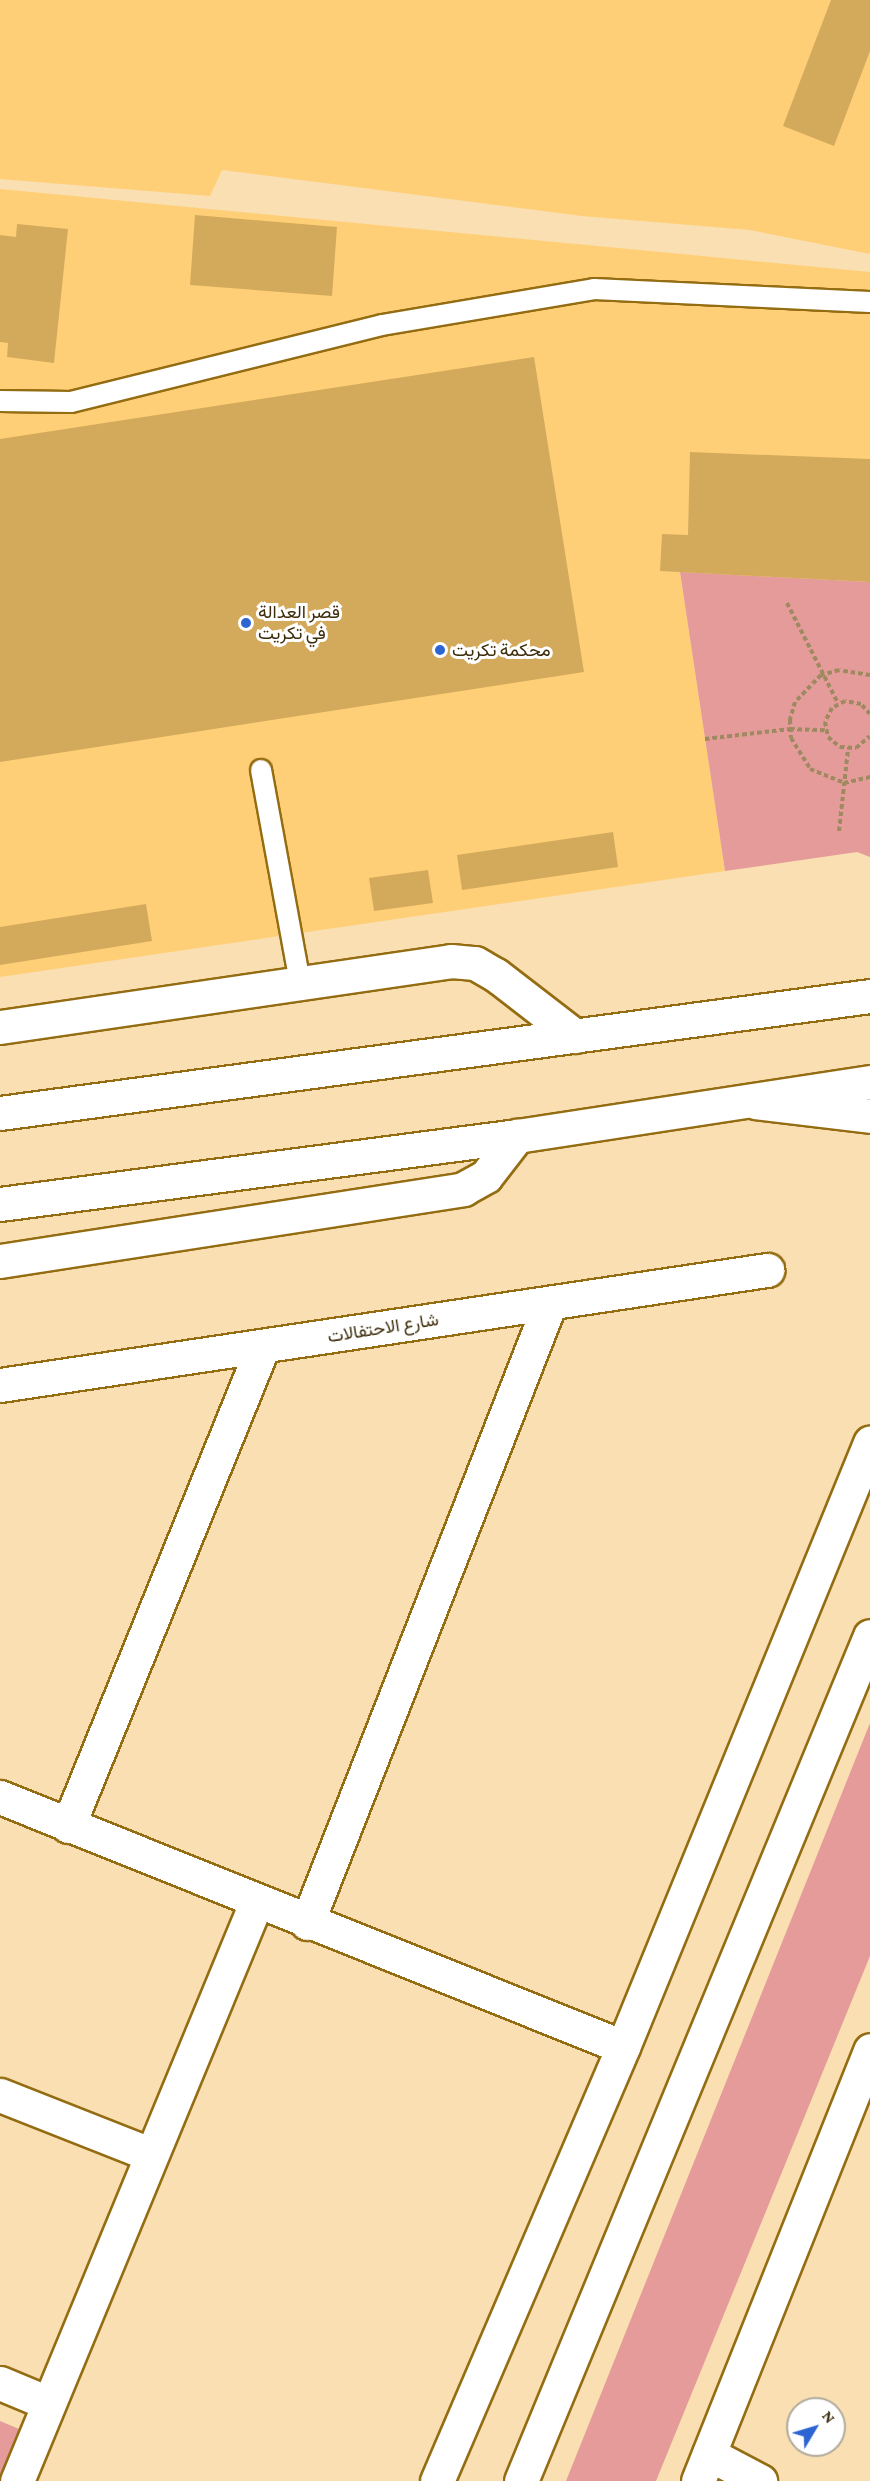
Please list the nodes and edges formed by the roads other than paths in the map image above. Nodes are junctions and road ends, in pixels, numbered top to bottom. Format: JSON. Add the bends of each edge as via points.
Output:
{"nodes":[{"id":1,"x":870,"y":302,"type":"edge"},
{"id":2,"x":0,"y":401,"type":"edge"},
{"id":3,"x":261,"y":770,"type":"dead end"},
{"id":4,"x":300,"y":982,"type":"junction"},
{"id":5,"x":870,"y":996,"type":"edge"},
{"id":6,"x":0,"y":1026,"type":"edge"},
{"id":7,"x":575,"y":1036,"type":"junction"},
{"id":8,"x":870,"y":1082,"type":"edge"},
{"id":9,"x":755,"y":1102,"type":"junction"},
{"id":10,"x":0,"y":1113,"type":"edge"},
{"id":11,"x":870,"y":1116,"type":"edge"},
{"id":12,"x":517,"y":1136,"type":"junction"},
{"id":13,"x":0,"y":1204,"type":"edge"},
{"id":14,"x":0,"y":1261,"type":"edge"},
{"id":15,"x":767,"y":1270,"type":"dead end"},
{"id":16,"x":550,"y":1303,"type":"junction"},
{"id":17,"x":263,"y":1346,"type":"junction"},
{"id":18,"x":0,"y":1385,"type":"edge"},
{"id":19,"x":870,"y":1443,"type":"edge"},
{"id":20,"x":870,"y":1636,"type":"edge"},
{"id":21,"x":0,"y":1797,"type":"edge"},
{"id":22,"x":68,"y":1826,"type":"junction"},
{"id":23,"x":255,"y":1903,"type":"junction"},
{"id":24,"x":306,"y":1923,"type":"junction"},
{"id":25,"x":623,"y":2047,"type":"junction"},
{"id":26,"x":870,"y":2050,"type":"edge"},
{"id":27,"x":0,"y":2094,"type":"edge"},
{"id":28,"x":150,"y":2154,"type":"junction"},
{"id":29,"x":0,"y":2383,"type":"edge"},
{"id":30,"x":48,"y":2403,"type":"junction"},
{"id":31,"x":704,"y":2467,"type":"edge"},
{"id":32,"x":17,"y":2481,"type":"edge"},
{"id":33,"x":437,"y":2481,"type":"edge"},
{"id":34,"x":521,"y":2481,"type":"edge"},
{"id":35,"x":760,"y":2481,"type":"edge"}],
"edges":[{"from":1,"to":2,"type":"lane","via":[[594,289],[382,325],[71,402]]},
{"from":3,"to":4,"type":"lane"},
{"from":4,"to":6,"type":"street"},
{"from":4,"to":7,"type":"street","via":[[451,961],[475,963],[530,997]]},
{"from":5,"to":7,"type":"street"},
{"from":7,"to":10,"type":"street"},
{"from":8,"to":9,"type":"street"},
{"from":9,"to":11,"type":"street"},
{"from":9,"to":12,"type":"street"},
{"from":12,"to":13,"type":"street"},
{"from":12,"to":14,"type":"street","via":[[486,1176],[464,1189]]},
{"from":15,"to":16,"type":"street","name":"شارع الاحتفالات"},
{"from":16,"to":17,"type":"street","name":"شارع الاحتفالات"},
{"from":16,"to":24,"type":"street"},
{"from":17,"to":18,"type":"street","name":"شارع الاحتفالات"},
{"from":17,"to":22,"type":"street"},
{"from":19,"to":25,"type":"street"},
{"from":20,"to":34,"type":"street"},
{"from":21,"to":22,"type":"street"},
{"from":22,"to":23,"type":"street"},
{"from":23,"to":24,"type":"street"},
{"from":23,"to":28,"type":"street"},
{"from":24,"to":25,"type":"street"},
{"from":25,"to":33,"type":"street"},
{"from":26,"to":31,"type":"street"},
{"from":27,"to":28,"type":"street"},
{"from":28,"to":30,"type":"street"},
{"from":29,"to":30,"type":"street"},
{"from":30,"to":32,"type":"street"},
{"from":31,"to":35,"type":"street"}]}
